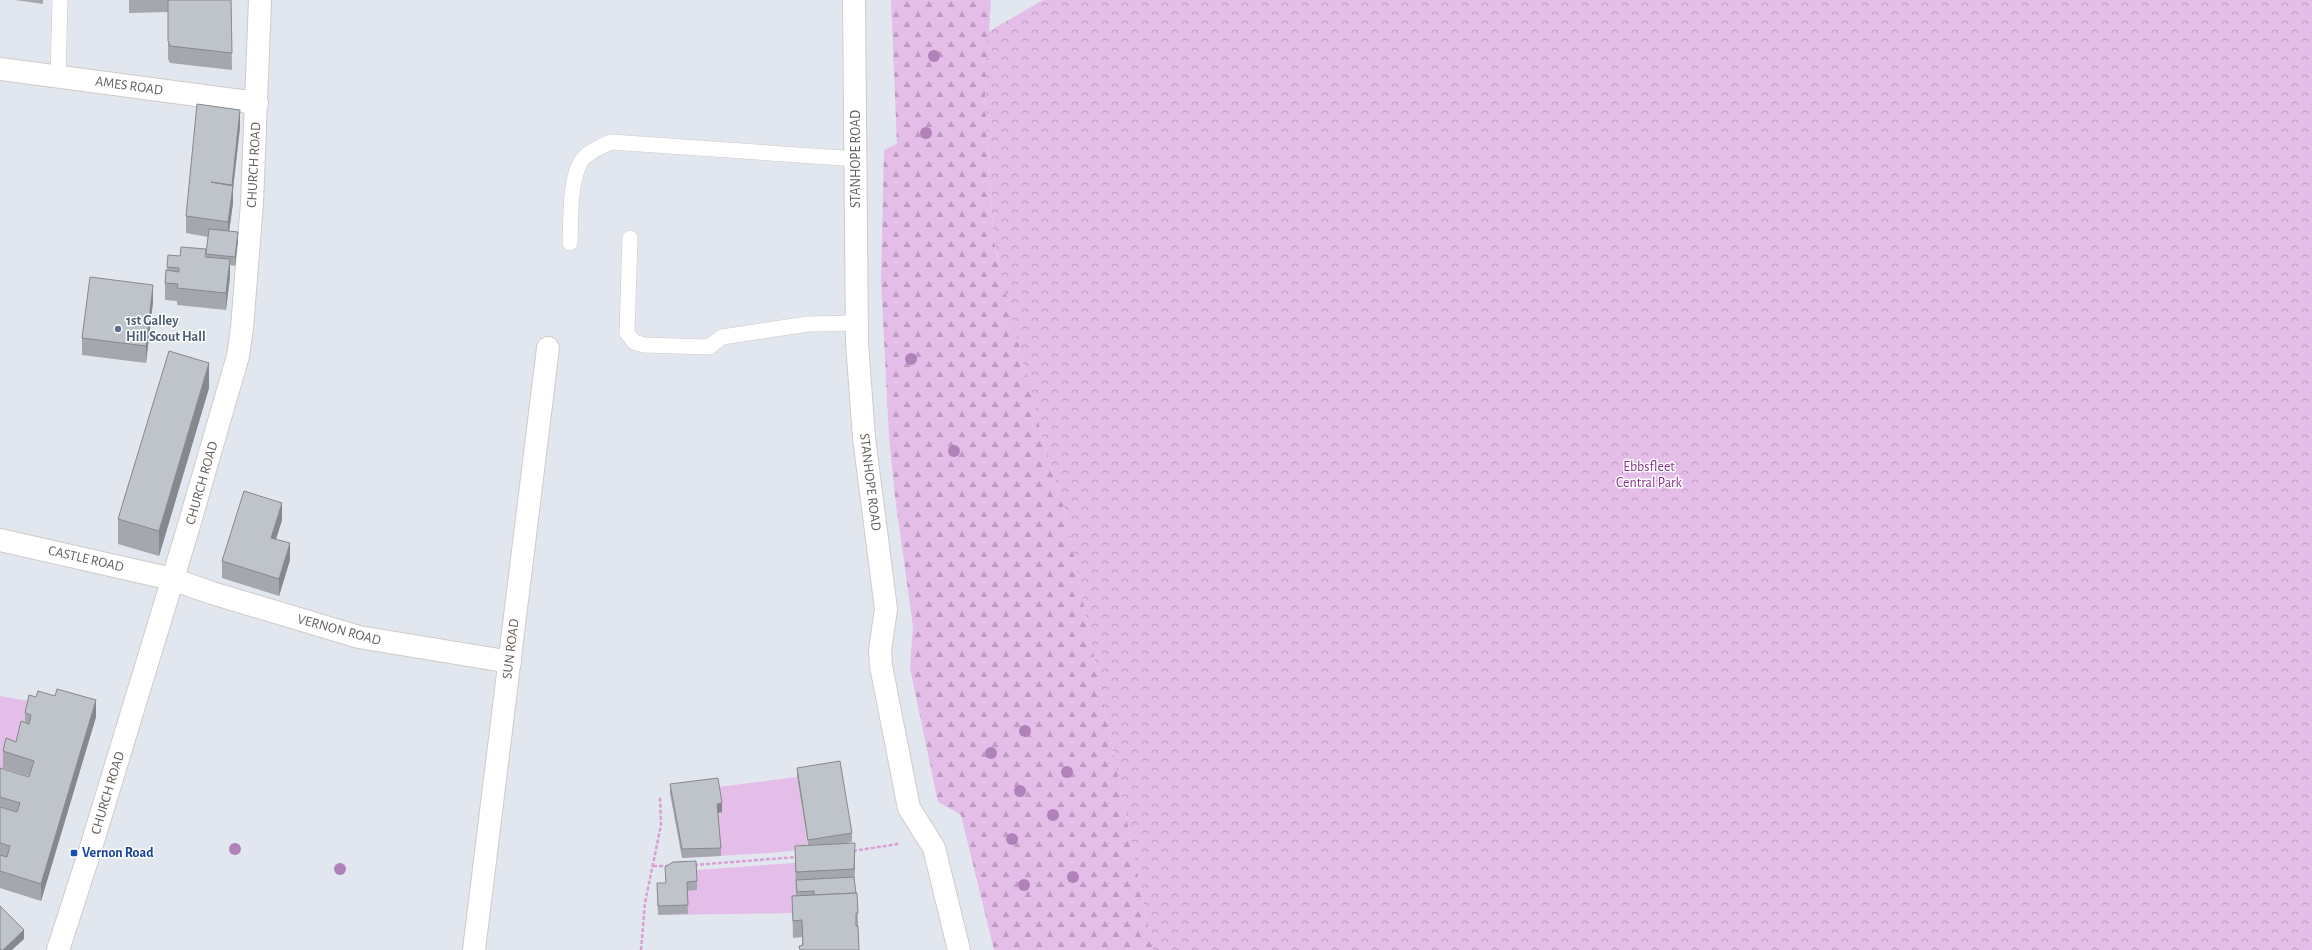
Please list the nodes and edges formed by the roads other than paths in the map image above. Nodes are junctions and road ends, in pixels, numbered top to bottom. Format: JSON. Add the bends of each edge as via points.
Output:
{"nodes":[{"id":1,"x":60,"y":0,"type":"edge"},
{"id":2,"x":260,"y":0,"type":"edge"},
{"id":3,"x":854,"y":0,"type":"edge"},
{"id":4,"x":0,"y":69,"type":"edge"},
{"id":5,"x":58,"y":76,"type":"junction"},
{"id":6,"x":257,"y":103,"type":"junction"},
{"id":7,"x":857,"y":160,"type":"junction"},
{"id":8,"x":630,"y":238,"type":"dead end"},
{"id":9,"x":570,"y":243,"type":"dead end"},
{"id":10,"x":857,"y":323,"type":"junction"},
{"id":11,"x":548,"y":348,"type":"dead end"},
{"id":12,"x":0,"y":540,"type":"edge"},
{"id":13,"x":172,"y":579,"type":"junction"},
{"id":14,"x":510,"y":662,"type":"junction"},
{"id":15,"x":58,"y":950,"type":"edge"},
{"id":16,"x":474,"y":950,"type":"edge"},
{"id":17,"x":959,"y":950,"type":"edge"}],
"edges":[{"from":1,"to":5,"type":"lane"},
{"from":2,"to":6,"type":"street","name":"CHURCH ROAD"},
{"from":3,"to":7,"type":"street","name":"STANHOPE ROAD"},
{"from":4,"to":5,"type":"street","name":"AMES ROAD"},
{"from":5,"to":6,"type":"street","name":"AMES ROAD"},
{"from":6,"to":13,"type":"street","name":"CHURCH ROAD","via":[[250,240],[240,345],[218,428]]},
{"from":7,"to":9,"type":"lane","via":[[611,142],[582,160],[575,177]]},
{"from":7,"to":10,"type":"street","name":"STANHOPE ROAD"},
{"from":8,"to":10,"type":"lane","via":[[627,333],[634,342],[644,345],[709,346],[722,336],[808,324]]},
{"from":10,"to":17,"type":"street","name":"STANHOPE ROAD","via":[[864,438],[886,613],[880,646],[881,666],[909,808],[934,848]]},
{"from":11,"to":14,"type":"street","name":"SUN ROAD"},
{"from":12,"to":13,"type":"street","name":"CASTLE ROAD"},
{"from":13,"to":14,"type":"street","name":"VERNON ROAD","via":[[359,637]]},
{"from":13,"to":15,"type":"street","name":"CHURCH ROAD"},
{"from":14,"to":16,"type":"street","name":"SUN ROAD"}]}
